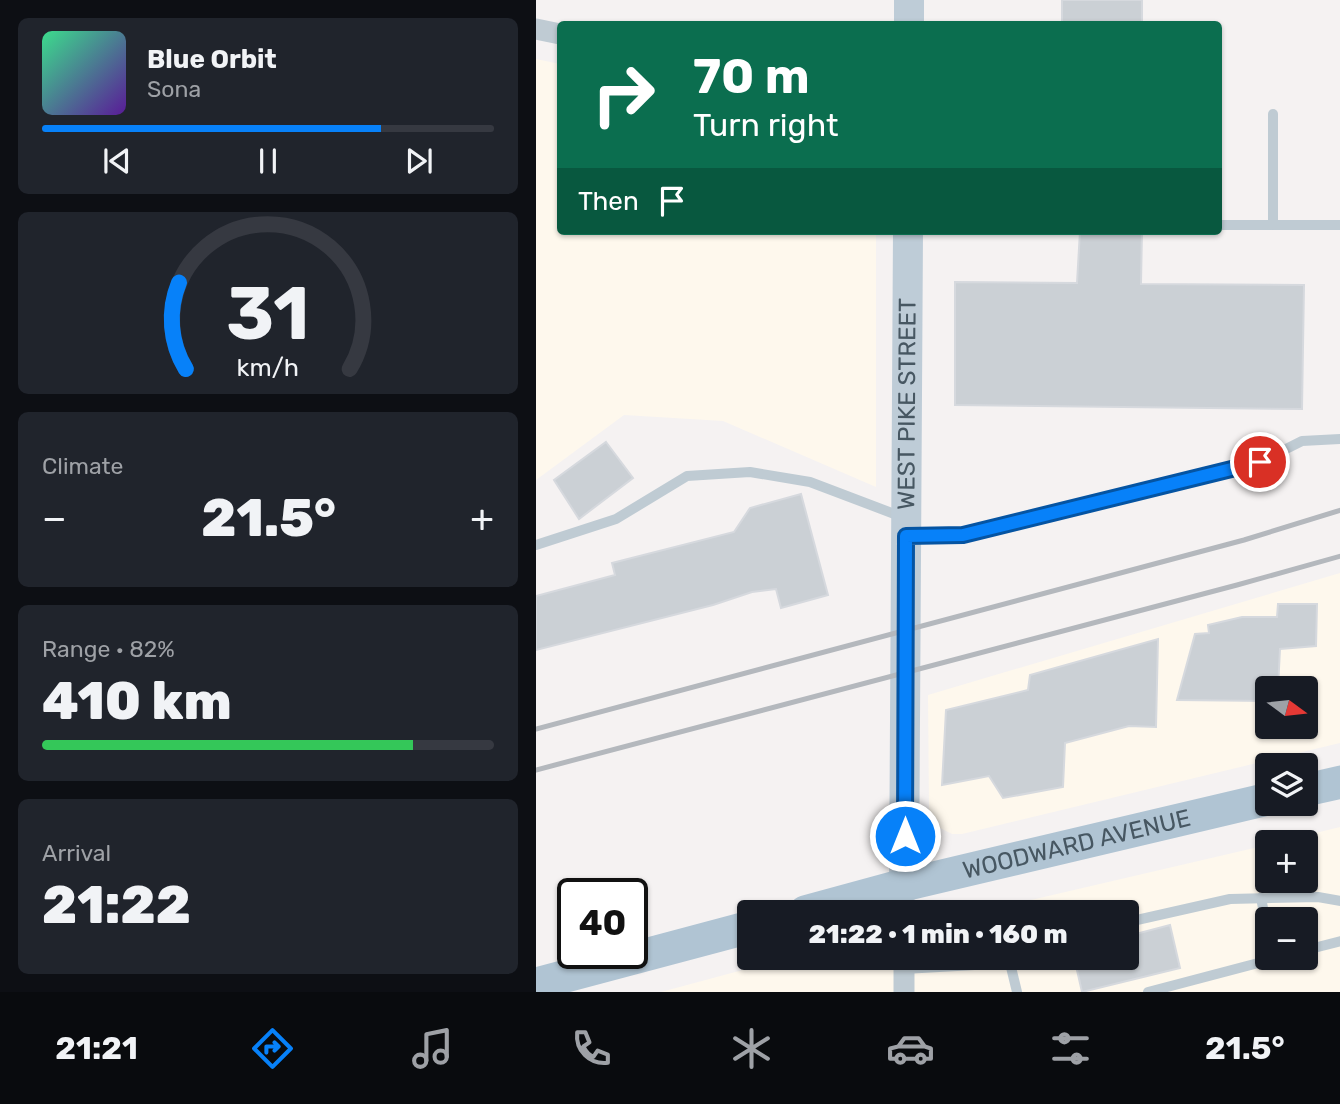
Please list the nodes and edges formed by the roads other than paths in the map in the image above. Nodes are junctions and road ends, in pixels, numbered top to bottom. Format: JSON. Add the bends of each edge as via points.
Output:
{"nodes":[{"id":1,"x":909,"y":0,"type":"edge"},
{"id":2,"x":909,"y":21,"type":"edge"},
{"id":3,"x":536,"y":29,"type":"edge"},
{"id":4,"x":557,"y":33,"type":"edge"},
{"id":5,"x":1273,"y":114,"type":"dead end"},
{"id":6,"x":1222,"y":225,"type":"edge"},
{"id":7,"x":1273,"y":225,"type":"junction"},
{"id":8,"x":1340,"y":225,"type":"edge"},
{"id":9,"x":908,"y":235,"type":"edge"},
{"id":10,"x":1340,"y":439,"type":"edge"},
{"id":11,"x":906,"y":527,"type":"junction"},
{"id":12,"x":536,"y":545,"type":"edge"},
{"id":13,"x":1340,"y":782,"type":"edge"},
{"id":14,"x":1318,"y":787,"type":"edge"},
{"id":15,"x":1255,"y":804,"type":"edge"},
{"id":16,"x":904,"y":898,"type":"edge"},
{"id":17,"x":1261,"y":898,"type":"junction"},
{"id":18,"x":1340,"y":901,"type":"edge"},
{"id":19,"x":1263,"y":907,"type":"edge"},
{"id":20,"x":1139,"y":920,"type":"edge"},
{"id":21,"x":737,"y":931,"type":"edge"},
{"id":22,"x":1340,"y":940,"type":"edge"},
{"id":23,"x":1318,"y":946,"type":"edge"},
{"id":24,"x":1255,"y":963,"type":"edge"},
{"id":25,"x":904,"y":970,"type":"edge"},
{"id":26,"x":1012,"y":970,"type":"edge"},
{"id":27,"x":536,"y":985,"type":"edge"},
{"id":28,"x":904,"y":992,"type":"edge"},
{"id":29,"x":1017,"y":992,"type":"edge"},
{"id":30,"x":1148,"y":992,"type":"edge"}],
"edges":[{"from":1,"to":2,"type":"street"},
{"from":3,"to":4,"type":"street"},
{"from":5,"to":7,"type":"lane"},
{"from":6,"to":7,"type":"lane"},
{"from":7,"to":8,"type":"lane"},
{"from":9,"to":11,"type":"street","name":"WEST PIKE STREET"},
{"from":10,"to":11,"type":"lane","via":[[1302,441],[1260,462],[963,535]]},
{"from":11,"to":12,"type":"lane","via":[[810,482],[750,472],[725,473],[687,476],[616,519]]},
{"from":11,"to":16,"type":"street","name":"WEST PIKE STREET"},
{"from":13,"to":14,"type":"main road"},
{"from":15,"to":16,"type":"main road","name":"WOODWARD AVENUE"},
{"from":17,"to":18,"type":"lane"},
{"from":17,"to":19,"type":"lane"},
{"from":17,"to":20,"type":"lane","via":[[1230,899]]},
{"from":21,"to":27,"type":"main road"},
{"from":22,"to":23,"type":"lane"},
{"from":24,"to":30,"type":"lane"},
{"from":25,"to":28,"type":"street"},
{"from":26,"to":29,"type":"lane"}]}
